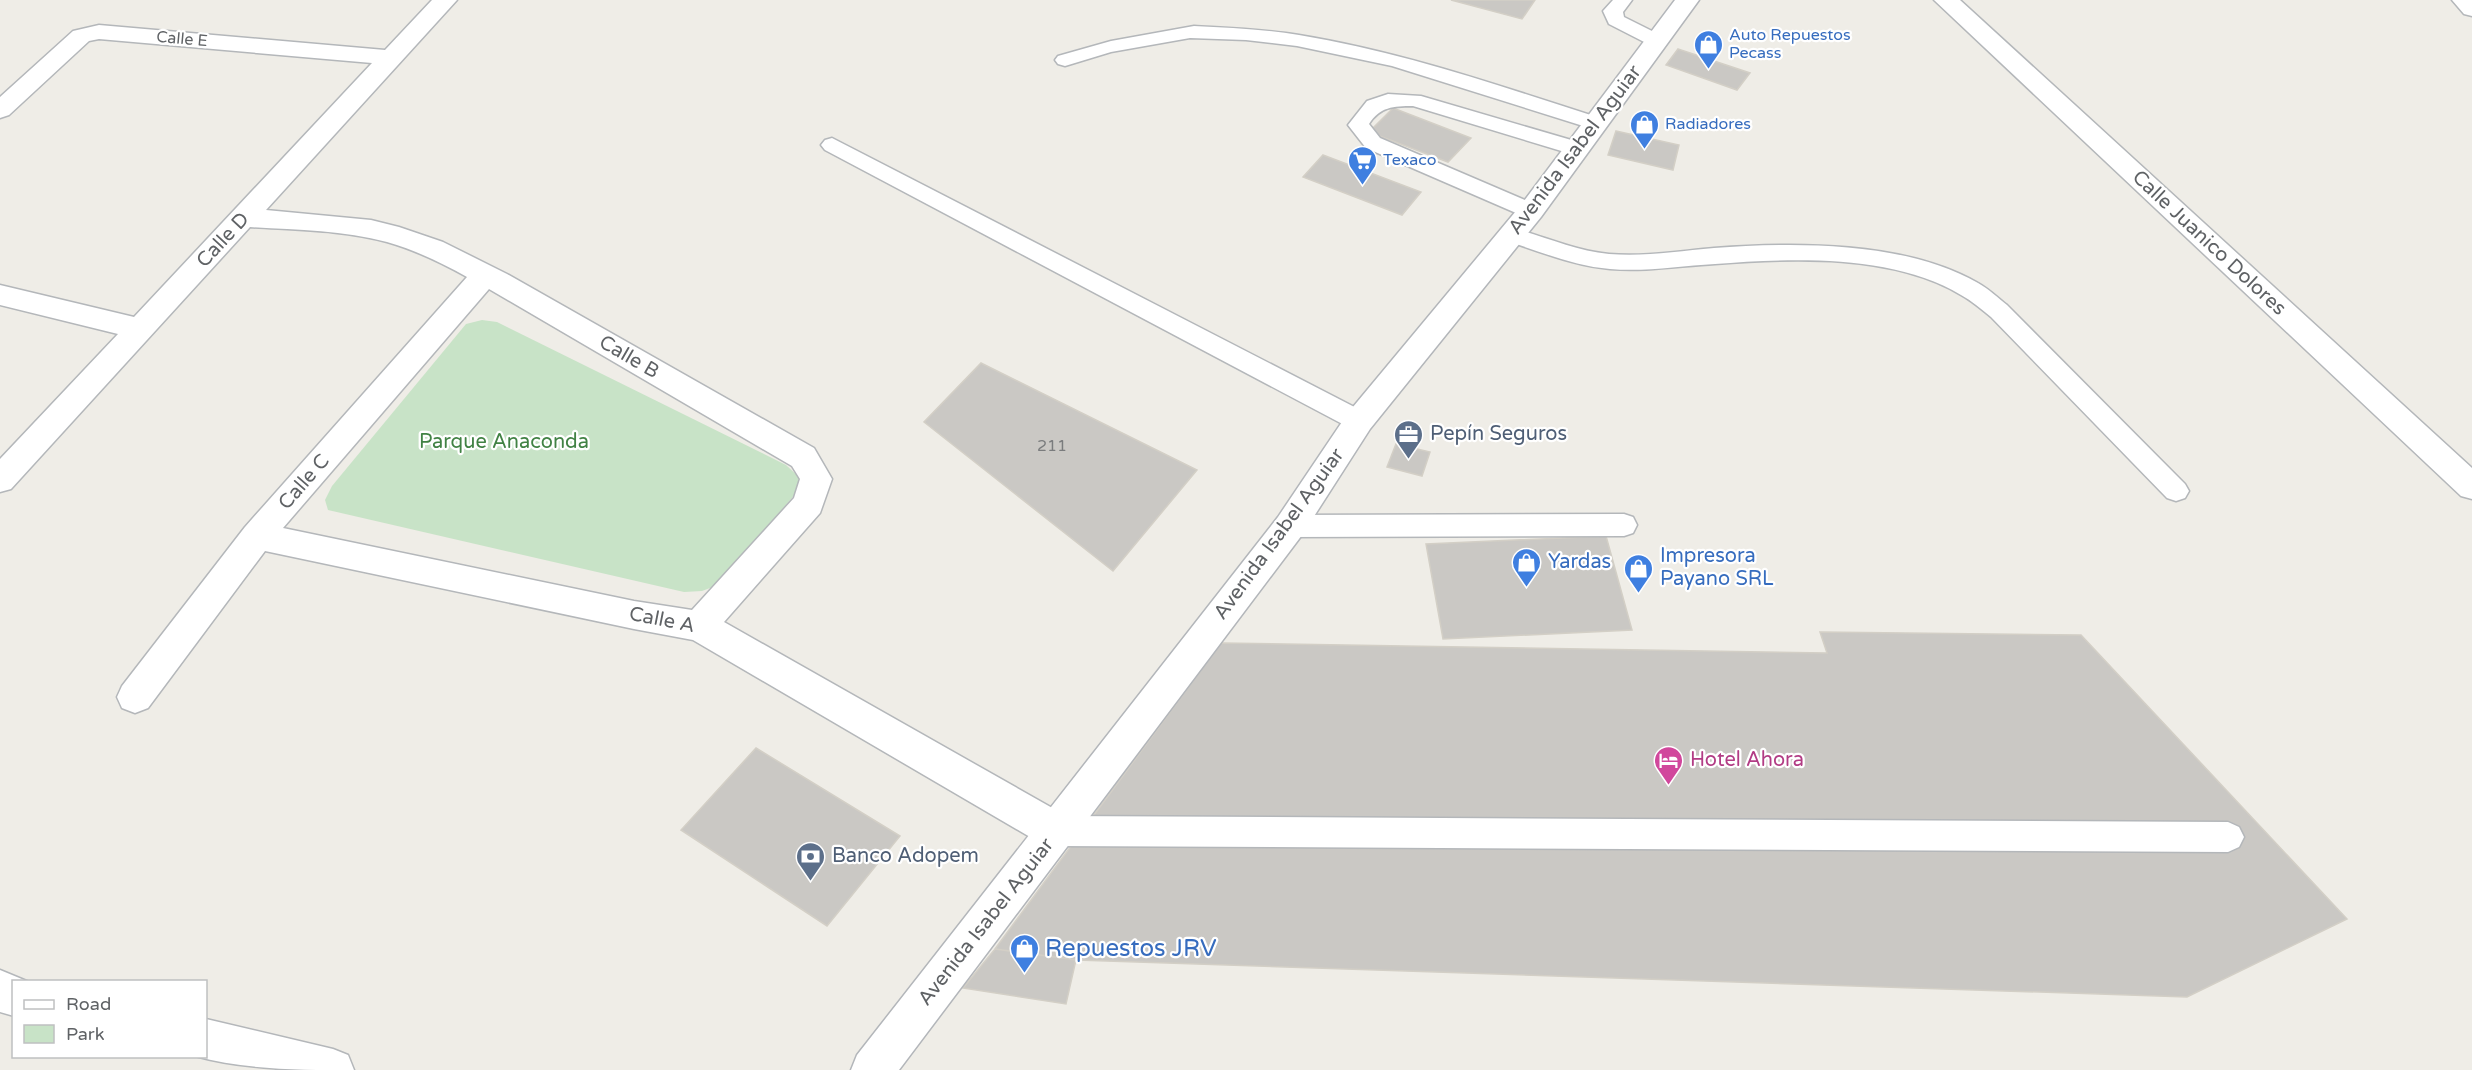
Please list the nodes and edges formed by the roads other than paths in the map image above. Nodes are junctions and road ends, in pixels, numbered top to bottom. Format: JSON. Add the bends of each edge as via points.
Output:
{"nodes":[{"id":1,"x":445,"y":0,"type":"edge"},
{"id":2,"x":1623,"y":0,"type":"edge"},
{"id":3,"x":1687,"y":0,"type":"edge"},
{"id":4,"x":1946,"y":0,"type":"edge"},
{"id":5,"x":2464,"y":0,"type":"edge"},
{"id":6,"x":2472,"y":9,"type":"edge"},
{"id":7,"x":1657,"y":41,"type":"junction"},
{"id":8,"x":392,"y":58,"type":"junction"},
{"id":9,"x":1065,"y":60,"type":"dead end"},
{"id":10,"x":0,"y":110,"type":"edge"},
{"id":11,"x":1587,"y":137,"type":"junction"},
{"id":12,"x":832,"y":145,"type":"dead end"},
{"id":13,"x":244,"y":218,"type":"junction"},
{"id":14,"x":1522,"y":223,"type":"junction"},
{"id":15,"x":485,"y":275,"type":"junction"},
{"id":16,"x":0,"y":295,"type":"edge"},
{"id":17,"x":139,"y":329,"type":"junction"},
{"id":18,"x":1359,"y":421,"type":"junction"},
{"id":19,"x":0,"y":480,"type":"edge"},
{"id":20,"x":2472,"y":487,"type":"edge"},
{"id":21,"x":2176,"y":491,"type":"dead end"},
{"id":22,"x":1624,"y":525,"type":"dead end"},
{"id":23,"x":1290,"y":526,"type":"junction"},
{"id":24,"x":257,"y":536,"type":"junction"},
{"id":25,"x":699,"y":626,"type":"junction"},
{"id":26,"x":135,"y":698,"type":"dead end"},
{"id":27,"x":1056,"y":831,"type":"junction"},
{"id":28,"x":2228,"y":837,"type":"dead end"},
{"id":29,"x":207,"y":1040,"type":"edge"},
{"id":30,"x":333,"y":1070,"type":"edge"},
{"id":31,"x":872,"y":1070,"type":"edge"}],
"edges":[{"from":1,"to":8,"type":"street","name":"Calle D"},
{"from":2,"to":7,"type":"lane","via":[[1613,11],[1616,20]]},
{"from":3,"to":7,"type":"street","name":"Avenida Isabel Aguiar"},
{"from":4,"to":20,"type":"street","name":"Calle Juanico Dolores"},
{"from":5,"to":6,"type":"street"},
{"from":7,"to":11,"type":"street","name":"Avenida Isabel Aguiar"},
{"from":8,"to":10,"type":"street","name":"Calle E","via":[[99,32],[81,36]]},
{"from":8,"to":13,"type":"street","name":"Calle D"},
{"from":9,"to":11,"type":"lane","via":[[1100,47],[1192,32],[1282,37],[1328,44],[1463,81]]},
{"from":11,"to":14,"type":"street","name":"Avenida Isabel Aguiar"},
{"from":11,"to":14,"type":"lane","via":[[1414,100],[1378,102],[1363,116],[1358,126],[1373,143],[1437,173]]},
{"from":12,"to":18,"type":"lane"},
{"from":13,"to":15,"type":"street","name":"Calle B","via":[[315,222],[388,233],[419,243]]},
{"from":13,"to":17,"type":"street","name":"Calle D"},
{"from":14,"to":18,"type":"street","name":"Avenida Isabel Aguiar"},
{"from":14,"to":21,"type":"lane","via":[[1595,260],[1654,262],[1756,253],[1876,260],[1929,271],[1967,287],[1999,311]]},
{"from":15,"to":24,"type":"street","name":"Calle C"},
{"from":15,"to":25,"type":"street","name":"Calle B","via":[[803,457],[816,479],[809,504]]},
{"from":16,"to":17,"type":"street"},
{"from":17,"to":19,"type":"street","name":"Calle D"},
{"from":18,"to":23,"type":"street","name":"Avenida Isabel Aguiar"},
{"from":22,"to":23,"type":"lane"},
{"from":23,"to":27,"type":"street","name":"Avenida Isabel Aguiar"},
{"from":24,"to":25,"type":"street","name":"Calle A"},
{"from":24,"to":26,"type":"street","name":"Calle C"},
{"from":25,"to":27,"type":"street","name":"Calle A"},
{"from":27,"to":28,"type":"lane"},
{"from":27,"to":31,"type":"street","name":"Avenida Isabel Aguiar"},
{"from":29,"to":30,"type":"street"}]}
